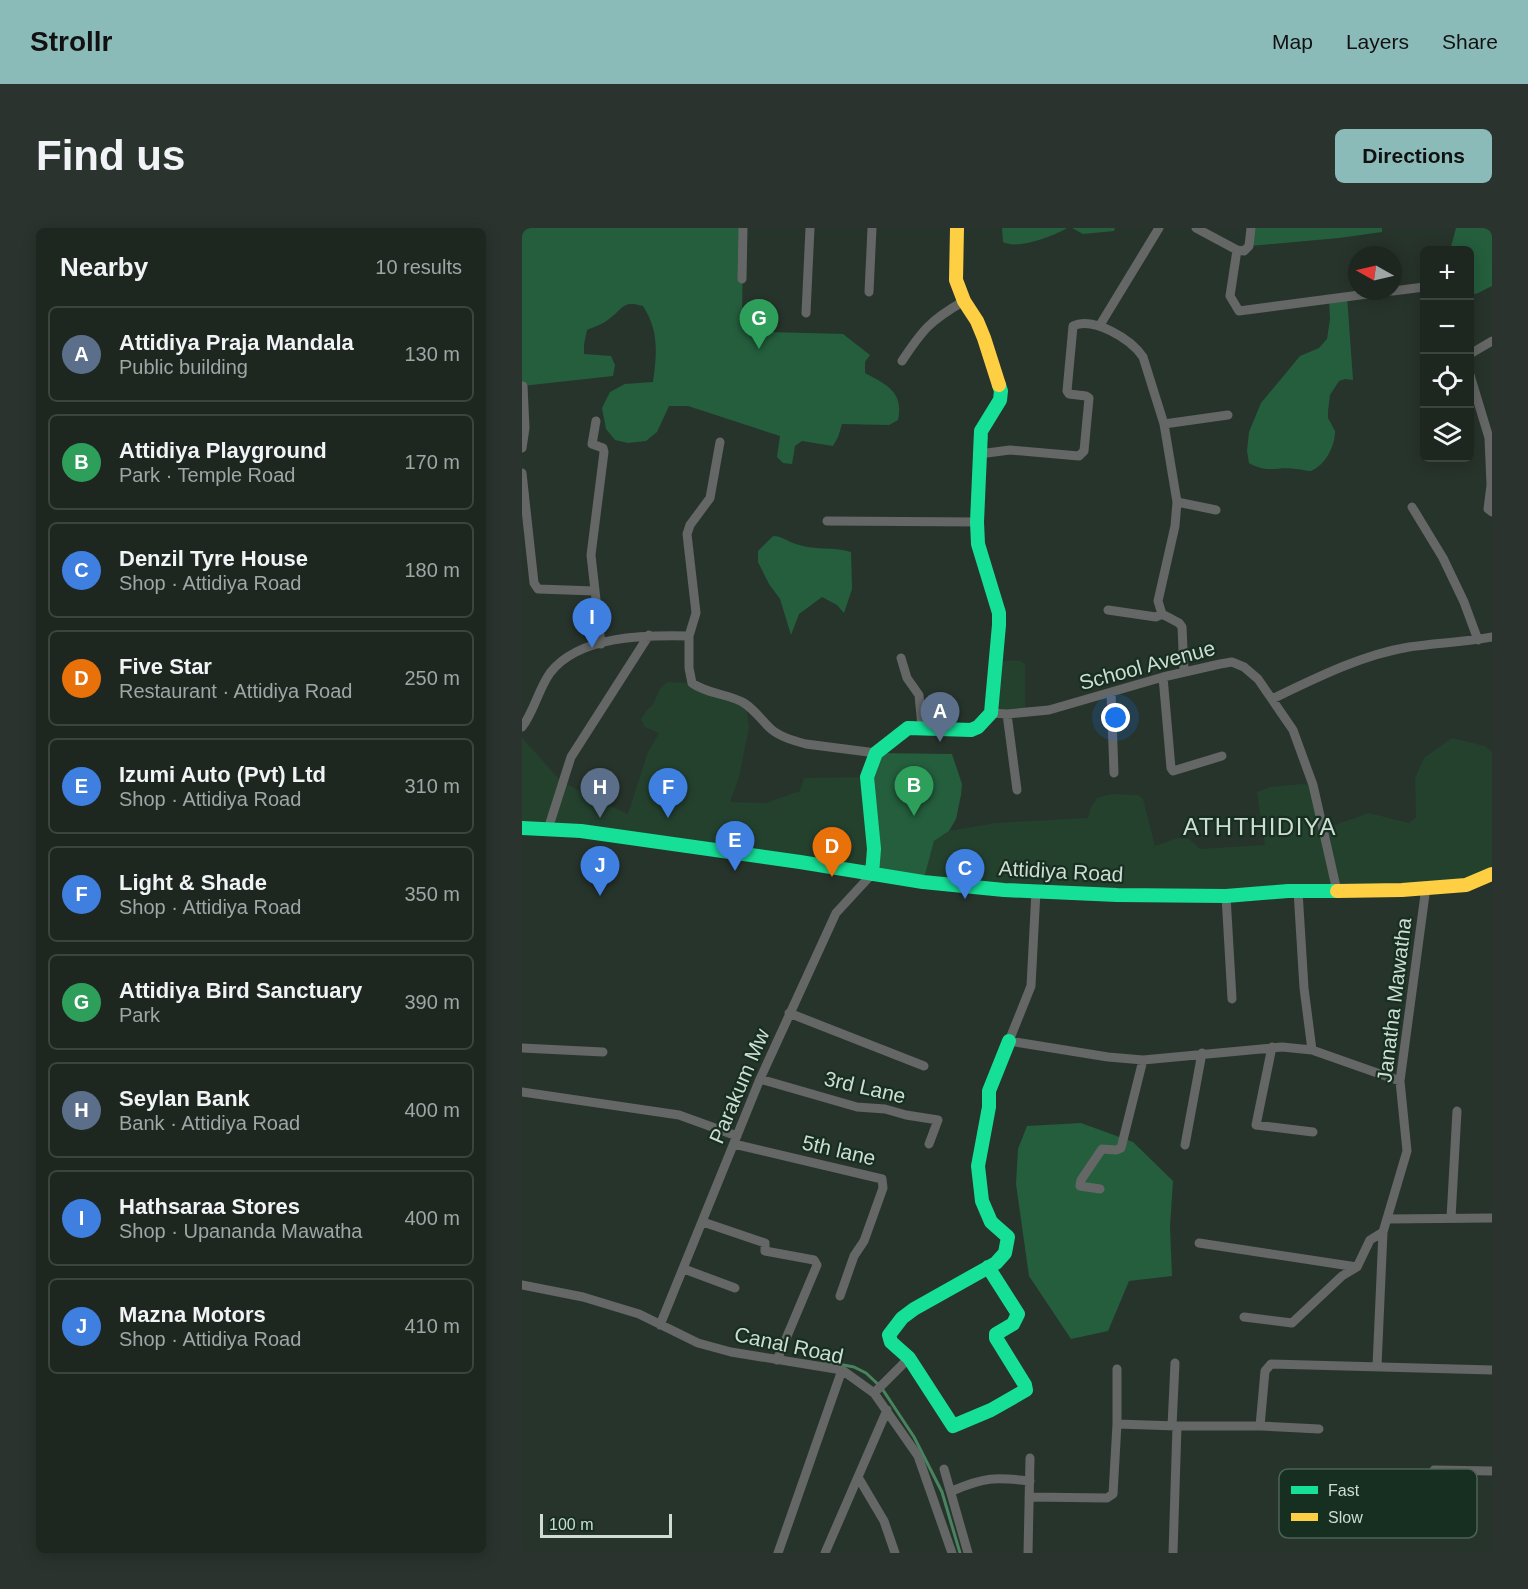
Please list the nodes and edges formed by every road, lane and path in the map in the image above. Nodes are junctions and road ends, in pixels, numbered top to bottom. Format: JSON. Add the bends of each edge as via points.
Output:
{"nodes":[{"id":1,"x":743,"y":228,"type":"edge"},
{"id":2,"x":810,"y":228,"type":"edge"},
{"id":3,"x":872,"y":228,"type":"edge"},
{"id":4,"x":957,"y":228,"type":"edge"},
{"id":5,"x":1159,"y":228,"type":"edge"},
{"id":6,"x":1196,"y":228,"type":"edge"},
{"id":7,"x":1251,"y":228,"type":"edge"},
{"id":8,"x":1237,"y":250,"type":"junction"},
{"id":9,"x":742,"y":279,"type":"dead end"},
{"id":10,"x":1420,"y":288,"type":"edge"},
{"id":11,"x":1402,"y":290,"type":"edge"},
{"id":12,"x":869,"y":292,"type":"dead end"},
{"id":13,"x":1348,"y":296,"type":"edge"},
{"id":14,"x":964,"y":301,"type":"junction"},
{"id":15,"x":806,"y":314,"type":"dead end"},
{"id":16,"x":1100,"y":325,"type":"junction"},
{"id":17,"x":1492,"y":341,"type":"edge"},
{"id":18,"x":1474,"y":352,"type":"edge"},
{"id":19,"x":902,"y":361,"type":"dead end"},
{"id":20,"x":523,"y":386,"type":"edge"},
{"id":21,"x":1474,"y":388,"type":"edge"},
{"id":22,"x":1228,"y":415,"type":"dead end"},
{"id":23,"x":596,"y":421,"type":"dead end"},
{"id":24,"x":1164,"y":424,"type":"junction"},
{"id":25,"x":720,"y":442,"type":"dead end"},
{"id":26,"x":522,"y":448,"type":"edge"},
{"id":27,"x":979,"y":454,"type":"junction"},
{"id":28,"x":522,"y":473,"type":"edge"},
{"id":29,"x":1177,"y":502,"type":"junction"},
{"id":30,"x":1412,"y":507,"type":"dead end"},
{"id":31,"x":1216,"y":510,"type":"dead end"},
{"id":32,"x":1492,"y":512,"type":"edge"},
{"id":33,"x":827,"y":521,"type":"dead end"},
{"id":34,"x":976,"y":522,"type":"junction"},
{"id":35,"x":595,"y":591,"type":"junction"},
{"id":36,"x":1108,"y":610,"type":"dead end"},
{"id":37,"x":1162,"y":614,"type":"junction"},
{"id":38,"x":649,"y":635,"type":"junction"},
{"id":39,"x":689,"y":636,"type":"junction"},
{"id":40,"x":1492,"y":638,"type":"edge"},
{"id":41,"x":1478,"y":639,"type":"junction"},
{"id":42,"x":601,"y":644,"type":"junction"},
{"id":43,"x":901,"y":658,"type":"dead end"},
{"id":44,"x":1184,"y":672,"type":"junction"},
{"id":45,"x":1163,"y":678,"type":"junction"},
{"id":46,"x":1112,"y":692,"type":"junction"},
{"id":47,"x":1272,"y":699,"type":"junction"},
{"id":48,"x":991,"y":713,"type":"junction"},
{"id":49,"x":1007,"y":714,"type":"junction"},
{"id":50,"x":522,"y":727,"type":"edge"},
{"id":51,"x":922,"y":727,"type":"junction"},
{"id":52,"x":876,"y":753,"type":"junction"},
{"id":53,"x":1222,"y":756,"type":"dead end"},
{"id":54,"x":1114,"y":773,"type":"dead end"},
{"id":55,"x":1017,"y":790,"type":"dead end"},
{"id":56,"x":522,"y":828,"type":"edge"},
{"id":57,"x":548,"y":829,"type":"junction"},
{"id":58,"x":1492,"y":873,"type":"edge"},
{"id":59,"x":872,"y":874,"type":"junction"},
{"id":60,"x":1426,"y":887,"type":"junction"},
{"id":61,"x":1036,"y":891,"type":"junction"},
{"id":62,"x":1298,"y":891,"type":"junction"},
{"id":63,"x":1337,"y":891,"type":"junction"},
{"id":64,"x":1226,"y":896,"type":"junction"},
{"id":65,"x":1232,"y":999,"type":"dead end"},
{"id":66,"x":789,"y":1013,"type":"junction"},
{"id":67,"x":1009,"y":1041,"type":"junction"},
{"id":68,"x":1272,"y":1047,"type":"junction"},
{"id":69,"x":522,"y":1048,"type":"edge"},
{"id":70,"x":1312,"y":1050,"type":"junction"},
{"id":71,"x":603,"y":1052,"type":"dead end"},
{"id":72,"x":1202,"y":1053,"type":"junction"},
{"id":73,"x":1143,"y":1060,"type":"junction"},
{"id":74,"x":924,"y":1066,"type":"dead end"},
{"id":75,"x":760,"y":1079,"type":"junction"},
{"id":76,"x":1400,"y":1081,"type":"junction"},
{"id":77,"x":522,"y":1092,"type":"edge"},
{"id":78,"x":1457,"y":1111,"type":"dead end"},
{"id":79,"x":1313,"y":1132,"type":"dead end"},
{"id":80,"x":736,"y":1140,"type":"junction"},
{"id":81,"x":929,"y":1144,"type":"dead end"},
{"id":82,"x":1185,"y":1145,"type":"dead end"},
{"id":83,"x":1100,"y":1189,"type":"dead end"},
{"id":84,"x":1451,"y":1218,"type":"junction"},
{"id":85,"x":1492,"y":1218,"type":"edge"},
{"id":86,"x":1388,"y":1219,"type":"junction"},
{"id":87,"x":703,"y":1222,"type":"junction"},
{"id":88,"x":1383,"y":1232,"type":"junction"},
{"id":89,"x":1199,"y":1242,"type":"dead end"},
{"id":90,"x":1357,"y":1267,"type":"junction"},
{"id":91,"x":988,"y":1268,"type":"junction"},
{"id":92,"x":684,"y":1269,"type":"junction"},
{"id":93,"x":522,"y":1286,"type":"edge"},
{"id":94,"x":735,"y":1288,"type":"dead end"},
{"id":95,"x":840,"y":1296,"type":"dead end"},
{"id":96,"x":1244,"y":1317,"type":"dead end"},
{"id":97,"x":660,"y":1324,"type":"junction"},
{"id":98,"x":909,"y":1358,"type":"junction"},
{"id":99,"x":777,"y":1360,"type":"junction"},
{"id":100,"x":1175,"y":1362,"type":"dead end"},
{"id":101,"x":1377,"y":1366,"type":"junction"},
{"id":102,"x":1117,"y":1369,"type":"dead end"},
{"id":103,"x":842,"y":1370,"type":"junction"},
{"id":104,"x":1492,"y":1370,"type":"edge"},
{"id":105,"x":877,"y":1389,"type":"junction"},
{"id":106,"x":887,"y":1410,"type":"junction"},
{"id":107,"x":1117,"y":1424,"type":"junction"},
{"id":108,"x":1174,"y":1426,"type":"junction"},
{"id":109,"x":1260,"y":1426,"type":"junction"},
{"id":110,"x":1319,"y":1429,"type":"dead end"},
{"id":111,"x":1030,"y":1458,"type":"dead end"},
{"id":112,"x":944,"y":1469,"type":"dead end"},
{"id":113,"x":1477,"y":1471,"type":"edge"},
{"id":114,"x":1492,"y":1471,"type":"edge"},
{"id":115,"x":858,"y":1477,"type":"junction"},
{"id":116,"x":1030,"y":1481,"type":"junction"},
{"id":117,"x":952,"y":1491,"type":"junction"},
{"id":118,"x":1029,"y":1497,"type":"junction"},
{"id":119,"x":778,"y":1553,"type":"edge"},
{"id":120,"x":825,"y":1553,"type":"edge"},
{"id":121,"x":895,"y":1553,"type":"edge"},
{"id":122,"x":952,"y":1553,"type":"edge"},
{"id":123,"x":968,"y":1553,"type":"edge"},
{"id":124,"x":1028,"y":1553,"type":"edge"},
{"id":125,"x":1173,"y":1553,"type":"edge"}],
"edges":[{"from":1,"to":9,"type":"street"},
{"from":2,"to":15,"type":"street"},
{"from":3,"to":12,"type":"street"},
{"from":4,"to":14,"type":"street","via":[[957,280]]},
{"from":5,"to":16,"type":"street"},
{"from":6,"to":8,"type":"street"},
{"from":7,"to":8,"type":"street","via":[[1249,246],[1244,251]]},
{"from":8,"to":13,"type":"street","via":[[1230,296],[1239,310]]},
{"from":10,"to":11,"type":"street"},
{"from":14,"to":19,"type":"street","via":[[922,331]]},
{"from":14,"to":27,"type":"street","via":[[984,338],[1001,392],[981,431]]},
{"from":16,"to":24,"type":"street","via":[[1143,357]]},
{"from":16,"to":27,"type":"street","via":[[1073,326],[1067,391],[1089,398],[1084,451],[1079,456],[1010,450]]},
{"from":17,"to":18,"type":"street"},
{"from":20,"to":26,"type":"street"},
{"from":21,"to":32,"type":"street","via":[[1489,438],[1488,507]]},
{"from":22,"to":24,"type":"street"},
{"from":23,"to":35,"type":"street","via":[[592,444],[604,452],[591,555]]},
{"from":24,"to":29,"type":"street"},
{"from":25,"to":39,"type":"street","via":[[710,498],[687,534],[696,613]]},
{"from":27,"to":34,"type":"street"},
{"from":28,"to":35,"type":"street","via":[[534,583],[538,589]]},
{"from":29,"to":31,"type":"street"},
{"from":29,"to":37,"type":"street","via":[[1158,601]]},
{"from":30,"to":41,"type":"street","via":[[1443,558]]},
{"from":33,"to":34,"type":"street"},
{"from":34,"to":48,"type":"street","via":[[981,555],[999,613]]},
{"from":35,"to":42,"type":"street"},
{"from":36,"to":37,"type":"street","via":[[1156,618]]},
{"from":37,"to":44,"type":"street","via":[[1182,627]]},
{"from":38,"to":39,"type":"street"},
{"from":38,"to":42,"type":"street"},
{"from":38,"to":57,"type":"street","via":[[571,757]]},
{"from":39,"to":52,"type":"street","via":[[692,683],[702,690],[746,704],[774,731],[795,741]]},
{"from":40,"to":41,"type":"street"},
{"from":41,"to":47,"type":"street","via":[[1408,647],[1367,658]]},
{"from":42,"to":50,"type":"street","via":[[563,659],[551,672]]},
{"from":43,"to":51,"type":"street","via":[[907,678],[919,696]]},
{"from":44,"to":45,"type":"street","name":"School Avenue"},
{"from":44,"to":47,"type":"street","name":"School Avenue","via":[[1232,662],[1244,667]]},
{"from":45,"to":46,"type":"street","name":"School Avenue"},
{"from":45,"to":53,"type":"street","via":[[1173,771]]},
{"from":46,"to":49,"type":"street","name":"School Avenue","via":[[1049,710]]},
{"from":46,"to":54,"type":"street"},
{"from":47,"to":63,"type":"street","name":"School Avenue","via":[[1293,730],[1304,757]]},
{"from":48,"to":49,"type":"street","name":"School Avenue"},
{"from":48,"to":51,"type":"street","via":[[971,730]]},
{"from":49,"to":55,"type":"street"},
{"from":51,"to":52,"type":"street","via":[[908,728]]},
{"from":52,"to":59,"type":"street","via":[[867,777],[874,849]]},
{"from":56,"to":57,"type":"street","name":"Attidiya Road"},
{"from":57,"to":59,"type":"street","name":"Attidiya Road"},
{"from":58,"to":60,"type":"street","name":"Attidiya Road","via":[[1467,885]]},
{"from":59,"to":61,"type":"street","name":"Attidiya Road","via":[[972,888]]},
{"from":59,"to":66,"type":"street","name":"Parakum Mw","via":[[836,913]]},
{"from":60,"to":63,"type":"street","name":"Attidiya Road"},
{"from":60,"to":76,"type":"street","name":"Janatha Mawatha"},
{"from":61,"to":64,"type":"street","name":"Attidiya Road"},
{"from":61,"to":67,"type":"street","via":[[1031,986]]},
{"from":62,"to":63,"type":"street","name":"Attidiya Road"},
{"from":62,"to":64,"type":"street","name":"Attidiya Road"},
{"from":62,"to":70,"type":"street"},
{"from":64,"to":65,"type":"street"},
{"from":66,"to":74,"type":"street"},
{"from":66,"to":75,"type":"street","name":"Parakum Mw"},
{"from":67,"to":73,"type":"street"},
{"from":67,"to":91,"type":"street","via":[[989,1091],[990,1107],[978,1166],[982,1201],[990,1222],[1008,1237],[1005,1252]]},
{"from":68,"to":70,"type":"street"},
{"from":68,"to":72,"type":"street"},
{"from":68,"to":79,"type":"street","via":[[1256,1125]]},
{"from":69,"to":71,"type":"street"},
{"from":70,"to":76,"type":"street"},
{"from":72,"to":73,"type":"street"},
{"from":72,"to":82,"type":"street"},
{"from":73,"to":83,"type":"street","via":[[1121,1148],[1102,1149],[1081,1180],[1080,1186]]},
{"from":75,"to":80,"type":"street","name":"Parakum Mw"},
{"from":75,"to":81,"type":"street","name":"3rd Lane","via":[[857,1107],[938,1120]]},
{"from":76,"to":86,"type":"street","name":"Janatha Mawatha","via":[[1407,1151]]},
{"from":77,"to":80,"type":"street","via":[[679,1115]]},
{"from":78,"to":84,"type":"street"},
{"from":80,"to":87,"type":"street","name":"Parakum Mw"},
{"from":80,"to":95,"type":"street","name":"5th lane","via":[[882,1179],[883,1188],[864,1241],[854,1256]]},
{"from":84,"to":85,"type":"street"},
{"from":84,"to":86,"type":"street"},
{"from":86,"to":88,"type":"street","name":"Janatha Mawatha"},
{"from":87,"to":92,"type":"street","name":"Parakum Mw"},
{"from":87,"to":99,"type":"street","via":[[765,1243],[765,1251],[814,1260],[817,1265]]},
{"from":88,"to":90,"type":"street","via":[[1370,1240]]},
{"from":88,"to":101,"type":"street","name":"Janatha Mawatha"},
{"from":89,"to":90,"type":"street"},
{"from":90,"to":96,"type":"street","via":[[1292,1323]]},
{"from":91,"to":98,"type":"street","via":[[902,1318],[890,1335],[891,1342]]},
{"from":91,"to":98,"type":"street","via":[[1018,1314],[1014,1324],[996,1334],[996,1338],[1025,1385],[1023,1395],[953,1426]]},
{"from":92,"to":94,"type":"street"},
{"from":92,"to":97,"type":"street","name":"Parakum Mw"},
{"from":93,"to":97,"type":"street","name":"Canal Road","via":[[583,1297]]},
{"from":97,"to":99,"type":"street","name":"Canal Road","via":[[709,1346]]},
{"from":98,"to":105,"type":"street"},
{"from":99,"to":103,"type":"street","name":"Canal Road"},
{"from":100,"to":108,"type":"street"},
{"from":101,"to":104,"type":"street"},
{"from":101,"to":109,"type":"street","via":[[1271,1364],[1264,1371]]},
{"from":102,"to":107,"type":"street"},
{"from":103,"to":105,"type":"street","name":"Canal Road"},
{"from":103,"to":119,"type":"street"},
{"from":105,"to":106,"type":"street","name":"Canal Road"},
{"from":106,"to":115,"type":"street"},
{"from":106,"to":122,"type":"street","name":"Canal Road","via":[[918,1456]]},
{"from":107,"to":108,"type":"street"},
{"from":107,"to":118,"type":"street","via":[[1113,1494],[1107,1498]]},
{"from":108,"to":109,"type":"street"},
{"from":108,"to":125,"type":"street"},
{"from":109,"to":110,"type":"street"},
{"from":111,"to":116,"type":"street"},
{"from":112,"to":117,"type":"street"},
{"from":113,"to":114,"type":"street"},
{"from":115,"to":120,"type":"street"},
{"from":115,"to":121,"type":"street","via":[[884,1521]]},
{"from":116,"to":117,"type":"street","via":[[998,1477]]},
{"from":116,"to":118,"type":"street"},
{"from":117,"to":123,"type":"street"},
{"from":118,"to":124,"type":"street"}]}
